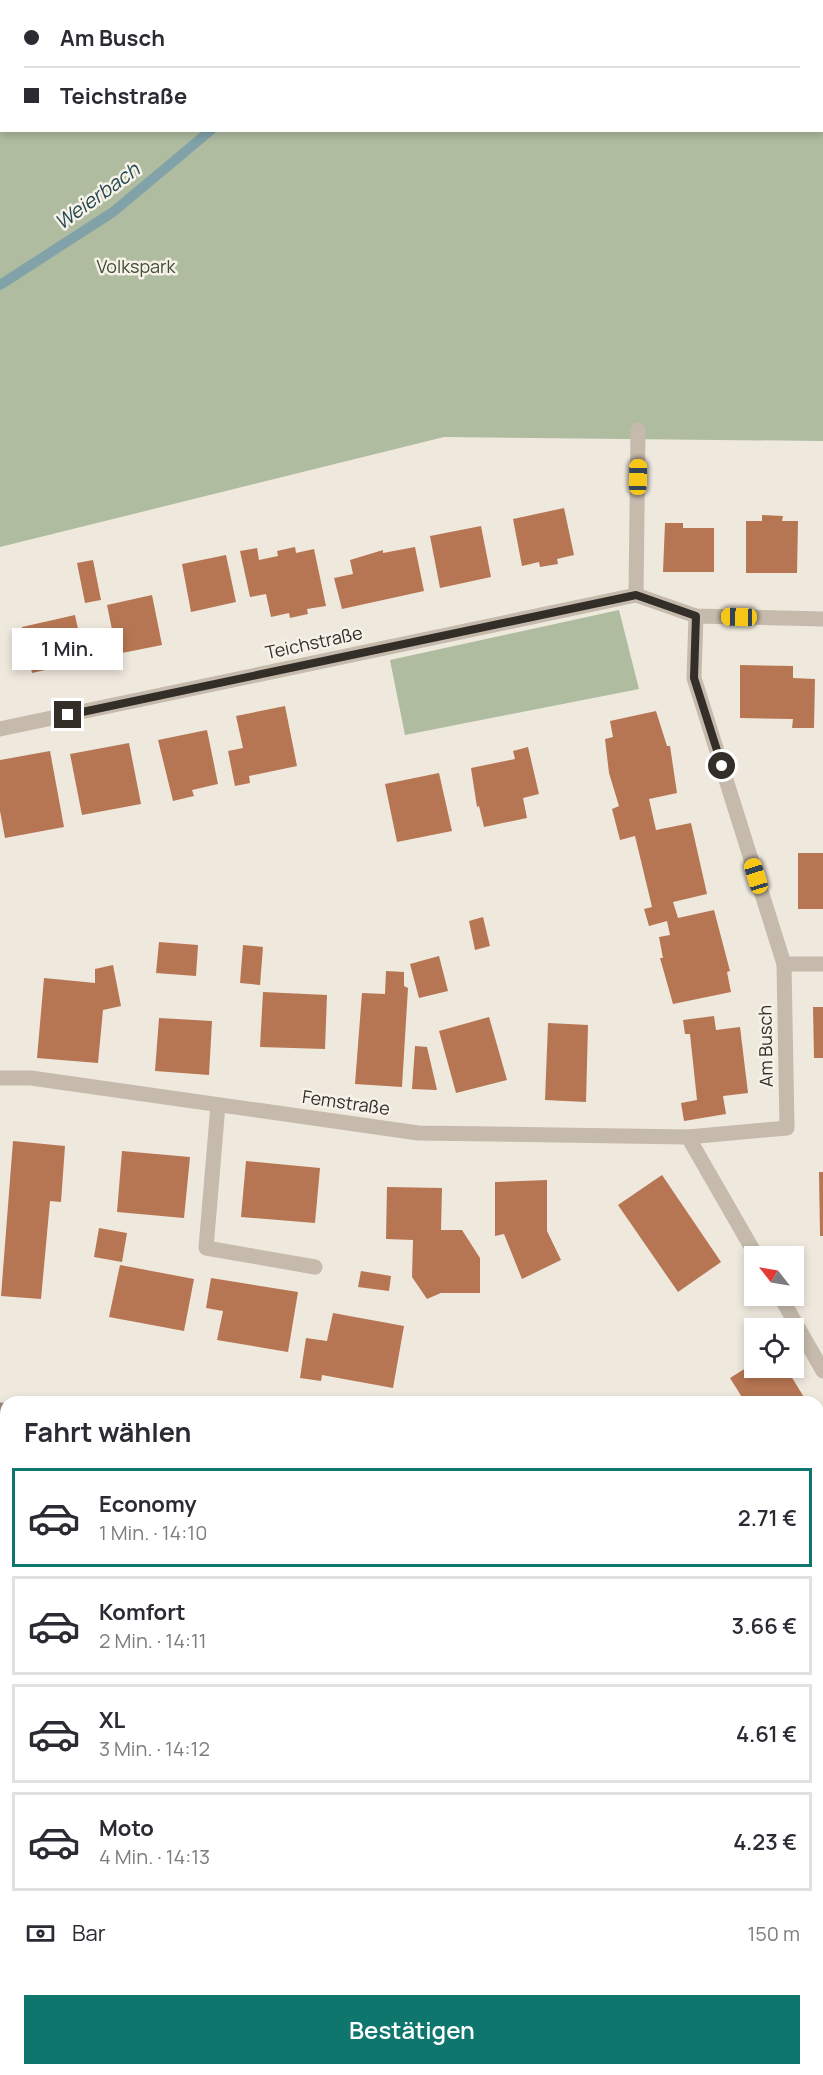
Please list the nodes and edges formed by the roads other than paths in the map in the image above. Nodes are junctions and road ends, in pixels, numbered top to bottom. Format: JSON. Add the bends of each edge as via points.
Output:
{"nodes":[{"id":1,"x":638,"y":430,"type":"dead end"},
{"id":2,"x":636,"y":595,"type":"junction"},
{"id":3,"x":696,"y":616,"type":"junction"},
{"id":4,"x":823,"y":619,"type":"edge"},
{"id":5,"x":0,"y":729,"type":"edge"},
{"id":6,"x":784,"y":964,"type":"junction"},
{"id":7,"x":823,"y":964,"type":"edge"},
{"id":8,"x":0,"y":1078,"type":"edge"},
{"id":9,"x":218,"y":1105,"type":"junction"},
{"id":10,"x":787,"y":1128,"type":"joint"},
{"id":11,"x":688,"y":1137,"type":"junction"},
{"id":12,"x":751,"y":1246,"type":"edge"},
{"id":13,"x":315,"y":1267,"type":"dead end"},
{"id":14,"x":786,"y":1306,"type":"edge"},
{"id":15,"x":823,"y":1371,"type":"edge"}],
"edges":[{"from":1,"to":2,"type":"street"},
{"from":2,"to":3,"type":"street"},
{"from":2,"to":5,"type":"street","name":"Teichstraße"},
{"from":3,"to":4,"type":"street"},
{"from":3,"to":6,"type":"street","name":"Am Busch","via":[[694,678]]},
{"from":6,"to":7,"type":"street"},
{"from":6,"to":10,"type":"street","name":"Am Busch"},
{"from":8,"to":9,"type":"street","name":"Femstraße","via":[[31,1078]]},
{"from":9,"to":11,"type":"street","name":"Femstraße","via":[[418,1133]]},
{"from":9,"to":13,"type":"street","via":[[206,1248]]},
{"from":10,"to":11,"type":"street","name":"Femstraße"},
{"from":11,"to":12,"type":"street"},
{"from":14,"to":15,"type":"street"}]}
